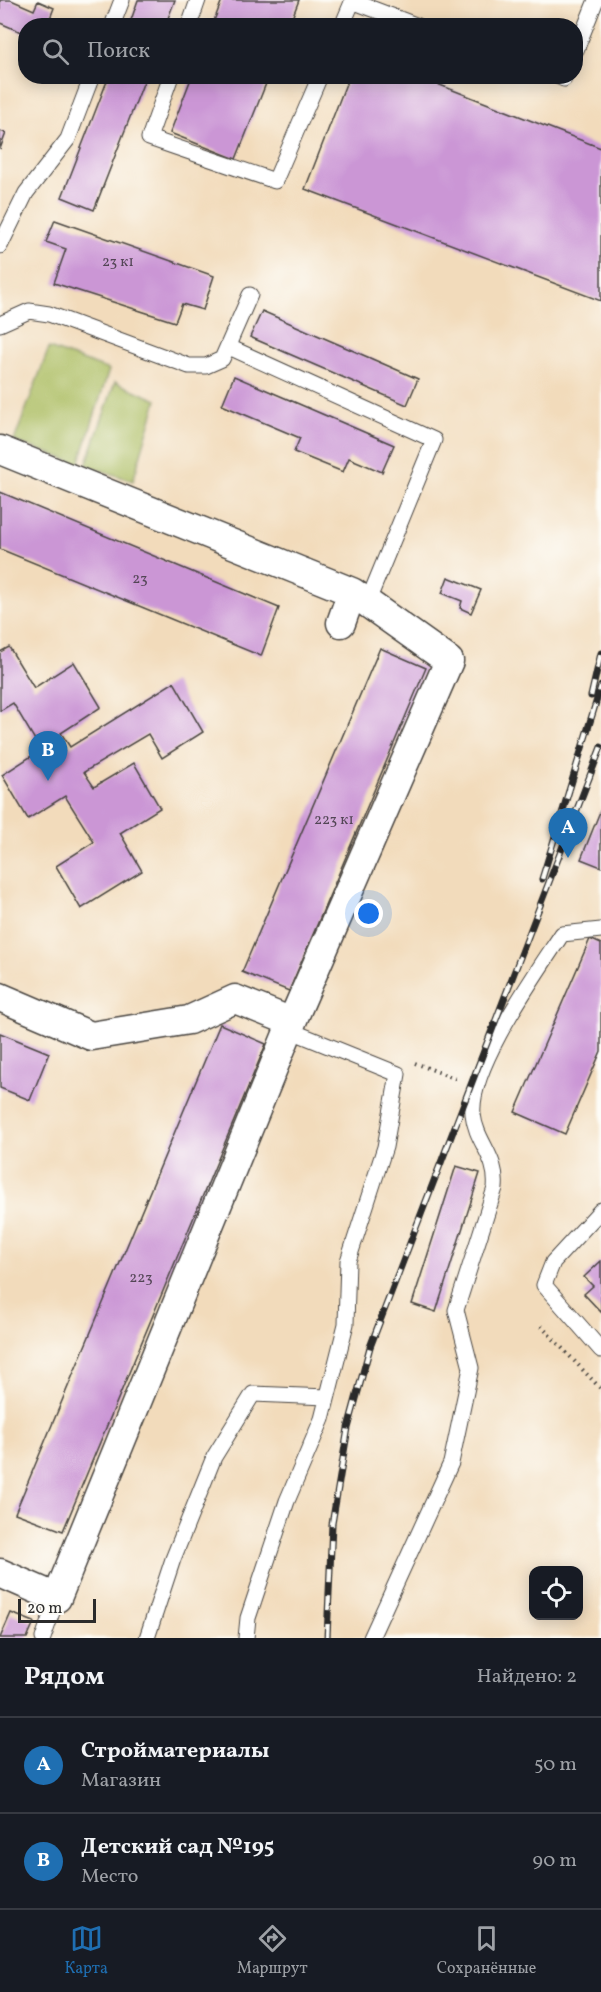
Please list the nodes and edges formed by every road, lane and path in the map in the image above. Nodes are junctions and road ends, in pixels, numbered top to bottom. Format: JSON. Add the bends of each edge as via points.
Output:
{"nodes":[{"id":1,"x":122,"y":0,"type":"edge"},
{"id":2,"x":198,"y":0,"type":"edge"},
{"id":3,"x":596,"y":0,"type":"edge"},
{"id":4,"x":352,"y":1,"type":"edge"},
{"id":5,"x":115,"y":18,"type":"edge"},
{"id":6,"x":192,"y":18,"type":"edge"},
{"id":7,"x":345,"y":18,"type":"edge"},
{"id":8,"x":397,"y":18,"type":"edge"},
{"id":9,"x":583,"y":32,"type":"edge"},
{"id":10,"x":89,"y":84,"type":"edge"},
{"id":11,"x":168,"y":84,"type":"edge"},
{"id":12,"x":316,"y":84,"type":"edge"},
{"id":13,"x":0,"y":246,"type":"edge"},
{"id":14,"x":250,"y":296,"type":"dead end"},
{"id":15,"x":0,"y":324,"type":"edge"},
{"id":16,"x":230,"y":347,"type":"junction"},
{"id":17,"x":0,"y":450,"type":"edge"},
{"id":18,"x":360,"y":597,"type":"junction"},
{"id":19,"x":342,"y":623,"type":"dead end"},
{"id":20,"x":601,"y":930,"type":"edge"},
{"id":21,"x":0,"y":997,"type":"edge"},
{"id":22,"x":291,"y":1026,"type":"junction"},
{"id":23,"x":601,"y":1210,"type":"edge"},
{"id":24,"x":541,"y":1326,"type":"dead end"},
{"id":25,"x":601,"y":1350,"type":"edge"},
{"id":26,"x":601,"y":1389,"type":"edge"},
{"id":27,"x":327,"y":1397,"type":"junction"},
{"id":28,"x":0,"y":1573,"type":"edge"},
{"id":29,"x":57,"y":1598,"type":"junction"},
{"id":30,"x":43,"y":1638,"type":"edge"},
{"id":31,"x":147,"y":1638,"type":"edge"},
{"id":32,"x":246,"y":1638,"type":"edge"},
{"id":33,"x":371,"y":1638,"type":"edge"}],
"edges":[{"from":1,"to":5,"type":"lane"},
{"from":2,"to":6,"type":"lane"},
{"from":3,"to":9,"type":"lane"},
{"from":4,"to":7,"type":"lane"},
{"from":4,"to":8,"type":"lane"},
{"from":10,"to":13,"type":"lane","via":[[68,139],[26,193]]},
{"from":11,"to":12,"type":"lane","via":[[149,138],[274,181]]},
{"from":14,"to":16,"type":"lane"},
{"from":15,"to":16,"type":"lane","via":[[29,311],[49,314],[198,367],[215,364]]},
{"from":16,"to":18,"type":"lane","via":[[434,440]]},
{"from":17,"to":18,"type":"street"},
{"from":18,"to":19,"type":"street"},
{"from":18,"to":22,"type":"street","via":[[449,661]]},
{"from":20,"to":33,"type":"lane","via":[[562,934],[496,1037],[478,1087],[475,1125],[496,1176],[456,1310],[471,1368],[452,1463]]},
{"from":21,"to":22,"type":"street","via":[[91,1036],[189,1020],[236,999]]},
{"from":22,"to":27,"type":"lane","via":[[398,1074],[386,1147],[348,1261],[346,1324]]},
{"from":22,"to":29,"type":"street"},
{"from":23,"to":25,"type":"lane","via":[[553,1262],[544,1285]]},
{"from":24,"to":26,"type":"path"},
{"from":27,"to":31,"type":"lane","via":[[253,1394],[214,1457],[173,1559]]},
{"from":27,"to":32,"type":"lane","via":[[322,1419],[287,1501],[248,1618]]},
{"from":28,"to":29,"type":"street"},
{"from":29,"to":30,"type":"lane"}]}
